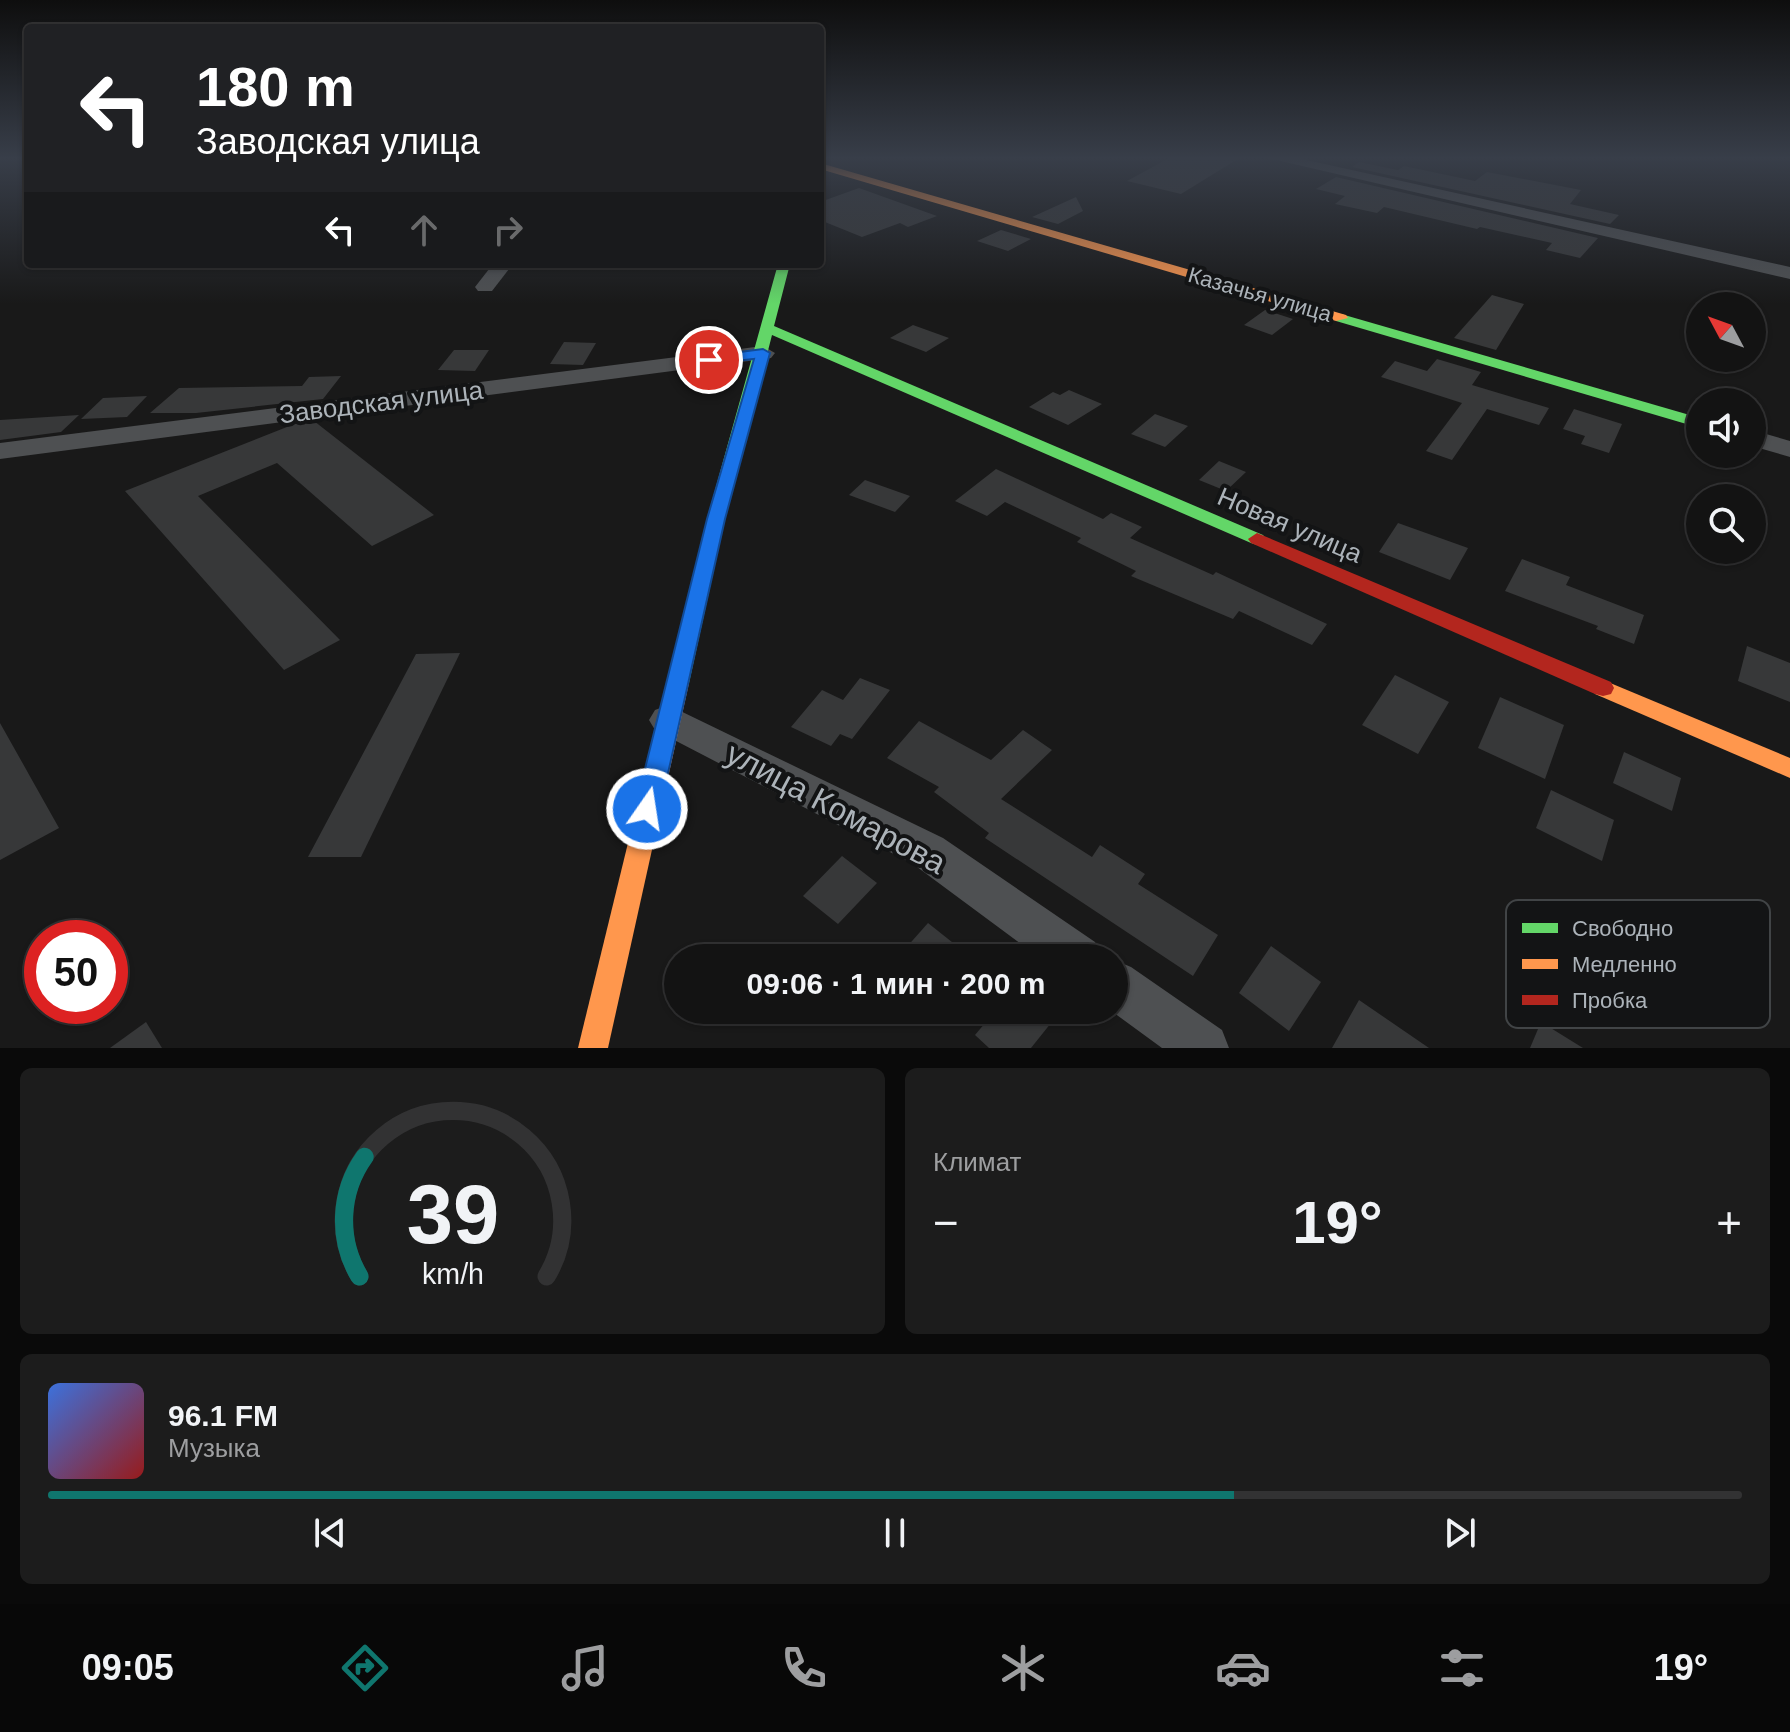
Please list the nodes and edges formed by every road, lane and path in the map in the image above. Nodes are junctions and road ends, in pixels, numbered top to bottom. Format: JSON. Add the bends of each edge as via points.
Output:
{"nodes":[{"id":1,"x":957,"y":206,"type":"edge"},
{"id":2,"x":1490,"y":206,"type":"edge"},
{"id":3,"x":500,"y":268,"type":"edge"},
{"id":4,"x":783,"y":268,"type":"edge"},
{"id":5,"x":1790,"y":273,"type":"edge"},
{"id":6,"x":485,"y":287,"type":"dead end"},
{"id":7,"x":766,"y":341,"type":"junction"},
{"id":8,"x":1686,"y":419,"type":"edge"},
{"id":9,"x":1766,"y":442,"type":"edge"},
{"id":10,"x":1790,"y":449,"type":"edge"},
{"id":11,"x":0,"y":451,"type":"edge"},
{"id":12,"x":668,"y":720,"type":"junction"},
{"id":13,"x":1790,"y":768,"type":"edge"},
{"id":14,"x":1058,"y":944,"type":"edge"},
{"id":15,"x":1128,"y":994,"type":"edge"},
{"id":16,"x":593,"y":1048,"type":"edge"},
{"id":17,"x":1204,"y":1048,"type":"edge"}],
"edges":[{"from":1,"to":8,"type":"street","name":"Казачья улица"},
{"from":2,"to":5,"type":"street"},
{"from":3,"to":6,"type":"street"},
{"from":4,"to":7,"type":"street"},
{"from":7,"to":11,"type":"street","name":"Заводская улица"},
{"from":7,"to":12,"type":"street"},
{"from":7,"to":13,"type":"street","name":"Новая улица"},
{"from":9,"to":10,"type":"street"},
{"from":12,"to":14,"type":"street","name":"улица Комарова","via":[[928,851]]},
{"from":12,"to":16,"type":"street"},
{"from":15,"to":17,"type":"street"}]}
